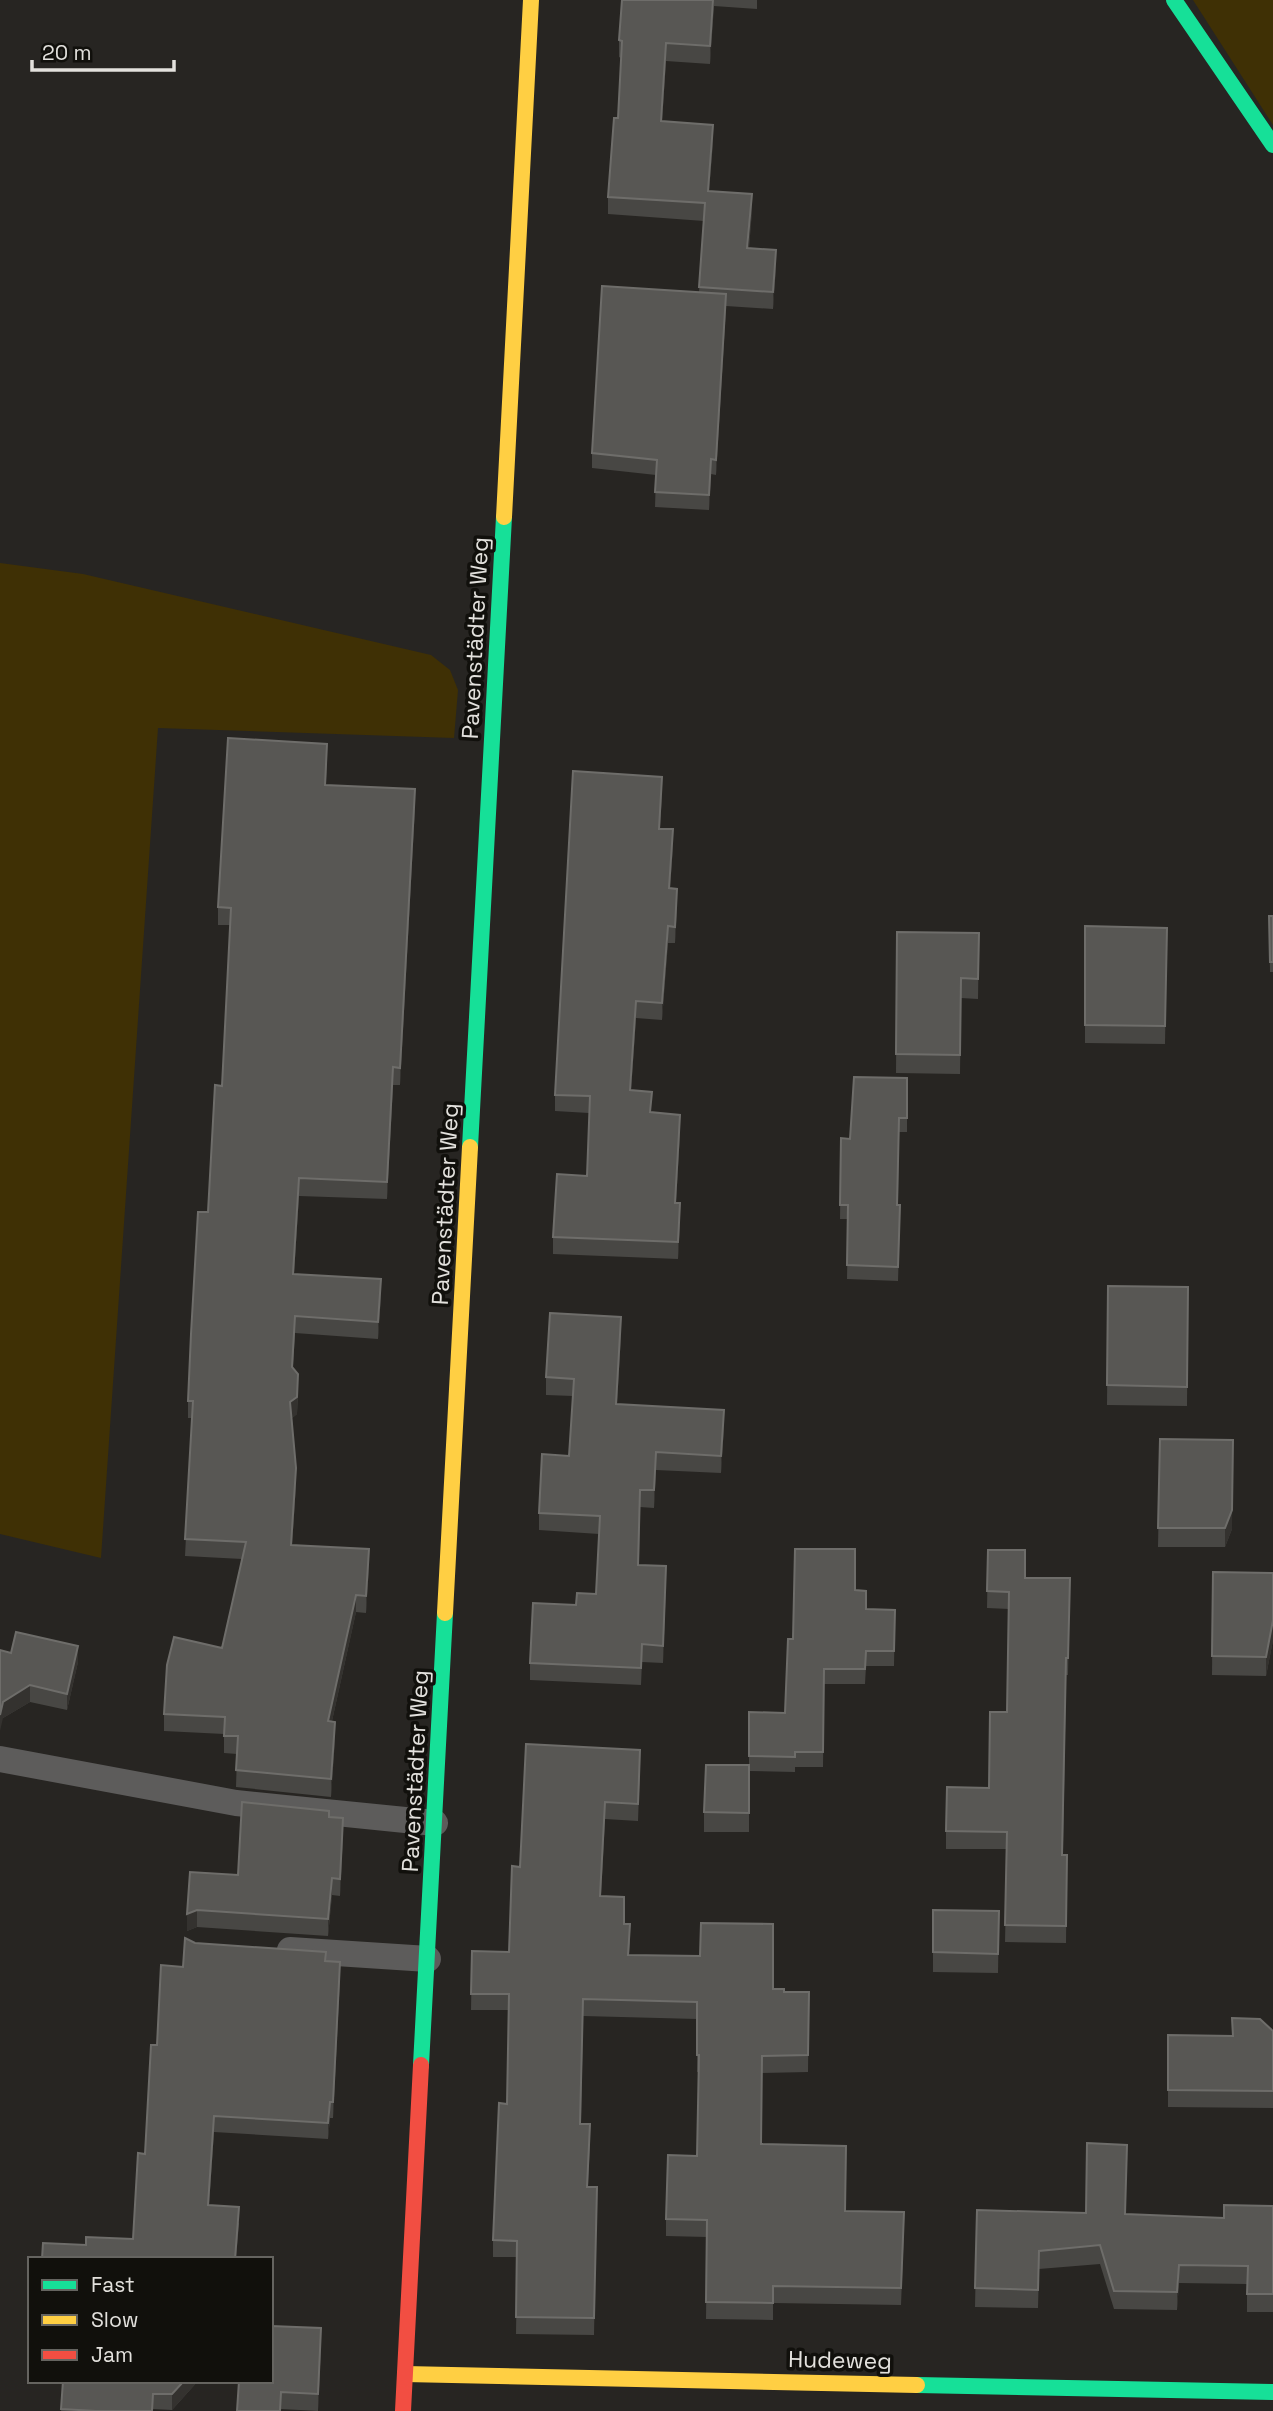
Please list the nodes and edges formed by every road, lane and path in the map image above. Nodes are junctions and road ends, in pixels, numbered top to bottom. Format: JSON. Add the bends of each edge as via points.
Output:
{"nodes":[{"id":1,"x":531,"y":0,"type":"edge"},
{"id":2,"x":1174,"y":0,"type":"edge"},
{"id":3,"x":1273,"y":145,"type":"edge"},
{"id":4,"x":0,"y":1759,"type":"edge"},
{"id":5,"x":435,"y":1823,"type":"junction"},
{"id":6,"x":264,"y":1948,"type":"edge"},
{"id":7,"x":428,"y":1959,"type":"junction"},
{"id":8,"x":405,"y":2374,"type":"junction"},
{"id":9,"x":1273,"y":2392,"type":"edge"},
{"id":10,"x":403,"y":2411,"type":"edge"}],
"edges":[{"from":1,"to":5,"type":"street","name":"Pavenstädter Weg"},
{"from":2,"to":3,"type":"street"},
{"from":4,"to":5,"type":"lane","via":[[236,1803]]},
{"from":5,"to":7,"type":"street","name":"Pavenstädter Weg"},
{"from":6,"to":7,"type":"lane"},
{"from":7,"to":8,"type":"street","name":"Pavenstädter Weg"},
{"from":8,"to":9,"type":"street","name":"Hudeweg"},
{"from":8,"to":10,"type":"street","name":"Pavenstädter Weg"}]}
